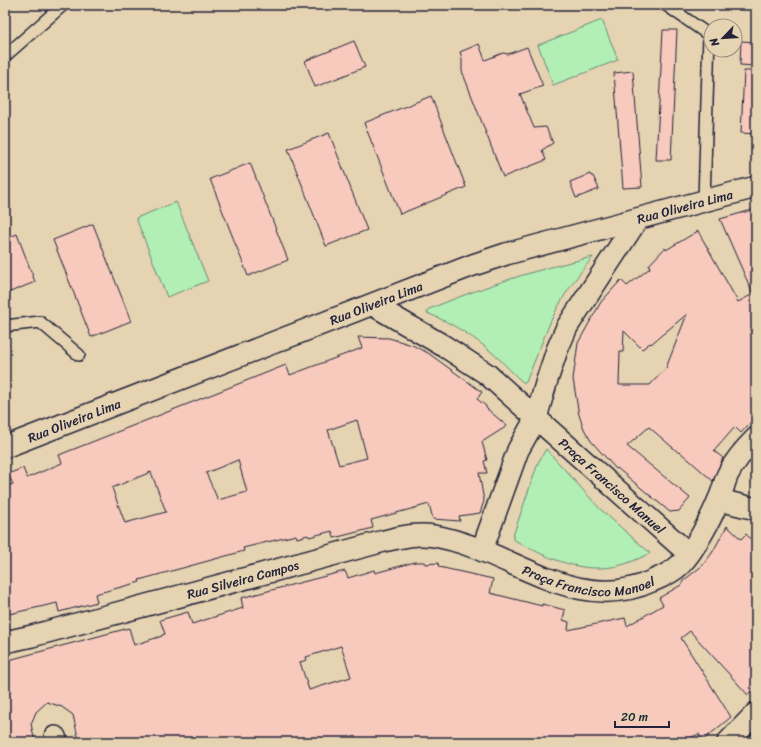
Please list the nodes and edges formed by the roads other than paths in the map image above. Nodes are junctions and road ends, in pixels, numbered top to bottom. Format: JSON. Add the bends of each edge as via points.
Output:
{"nodes":[{"id":1,"x":63,"y":5,"type":"edge"},
{"id":2,"x":666,"y":5,"type":"edge"},
{"id":3,"x":5,"y":56,"type":"edge"},
{"id":4,"x":756,"y":187,"type":"edge"},
{"id":5,"x":704,"y":201,"type":"junction"},
{"id":6,"x":637,"y":220,"type":"junction"},
{"id":7,"x":373,"y":305,"type":"junction"},
{"id":8,"x":5,"y":326,"type":"edge"},
{"id":9,"x":79,"y":355,"type":"dead end"},
{"id":10,"x":536,"y":418,"type":"junction"},
{"id":11,"x":756,"y":438,"type":"edge"},
{"id":12,"x":5,"y":447,"type":"edge"},
{"id":13,"x":719,"y":500,"type":"junction"},
{"id":14,"x":756,"y":509,"type":"edge"},
{"id":15,"x":482,"y":550,"type":"junction"},
{"id":16,"x":689,"y":554,"type":"junction"},
{"id":17,"x":5,"y":642,"type":"edge"},
{"id":18,"x":756,"y":713,"type":"edge"},
{"id":19,"x":728,"y":742,"type":"edge"}],
"edges":[{"from":1,"to":3,"type":"lane"},
{"from":2,"to":5,"type":"lane","via":[[709,35]]},
{"from":4,"to":5,"type":"street","name":"Rua Oliveira Lima"},
{"from":5,"to":6,"type":"street","name":"Rua Oliveira Lima"},
{"from":6,"to":7,"type":"street","name":"Rua Oliveira Lima","via":[[506,254]]},
{"from":6,"to":10,"type":"street","via":[[567,327],[557,350]]},
{"from":7,"to":10,"type":"street","name":"Praça Francisco Manuel","via":[[488,374]]},
{"from":7,"to":12,"type":"street","name":"Rua Oliveira Lima"},
{"from":8,"to":9,"type":"lane","via":[[40,322]]},
{"from":10,"to":15,"type":"street","via":[[518,450]]},
{"from":10,"to":16,"type":"street","name":"Praça Francisco Manuel"},
{"from":11,"to":13,"type":"street","via":[[742,452],[728,474]]},
{"from":13,"to":14,"type":"street"},
{"from":13,"to":16,"type":"street"},
{"from":15,"to":16,"type":"street","name":"Praça Francisco Manoel","via":[[566,586],[590,591],[618,592],[642,586],[664,576],[680,565]]},
{"from":15,"to":17,"type":"street","name":"Rua Silveira Campos","via":[[433,536],[409,535]]},
{"from":18,"to":19,"type":"street"}]}
